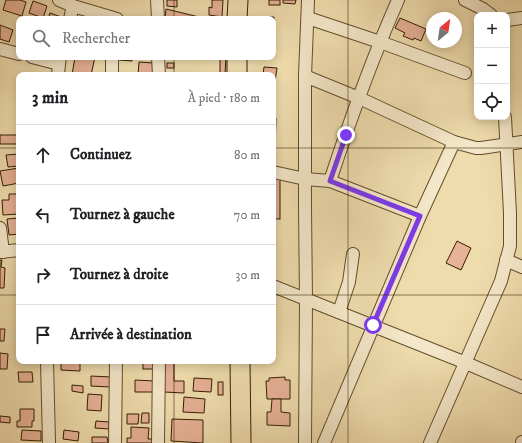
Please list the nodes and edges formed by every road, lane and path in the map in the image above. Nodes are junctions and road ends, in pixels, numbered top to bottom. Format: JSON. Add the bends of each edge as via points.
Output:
{"nodes":[{"id":1,"x":59,"y":0,"type":"edge"},
{"id":2,"x":157,"y":0,"type":"edge"},
{"id":3,"x":238,"y":0,"type":"edge"},
{"id":4,"x":308,"y":0,"type":"edge"},
{"id":5,"x":398,"y":0,"type":"edge"},
{"id":6,"x":465,"y":0,"type":"edge"},
{"id":7,"x":73,"y":6,"type":"junction"},
{"id":8,"x":487,"y":12,"type":"edge"},
{"id":9,"x":71,"y":16,"type":"edge"},
{"id":10,"x":106,"y":16,"type":"edge"},
{"id":11,"x":158,"y":16,"type":"edge"},
{"id":12,"x":237,"y":16,"type":"edge"},
{"id":13,"x":308,"y":18,"type":"junction"},
{"id":14,"x":522,"y":18,"type":"edge"},
{"id":15,"x":510,"y":20,"type":"edge"},
{"id":16,"x":380,"y":42,"type":"junction"},
{"id":17,"x":0,"y":49,"type":"edge"},
{"id":18,"x":16,"y":53,"type":"edge"},
{"id":19,"x":42,"y":60,"type":"edge"},
{"id":20,"x":112,"y":60,"type":"edge"},
{"id":21,"x":158,"y":60,"type":"edge"},
{"id":22,"x":237,"y":60,"type":"edge"},
{"id":23,"x":59,"y":65,"type":"edge"},
{"id":24,"x":112,"y":72,"type":"edge"},
{"id":25,"x":159,"y":72,"type":"edge"},
{"id":26,"x":237,"y":72,"type":"edge"},
{"id":27,"x":465,"y":73,"type":"dead end"},
{"id":28,"x":305,"y":76,"type":"junction"},
{"id":29,"x":359,"y":98,"type":"junction"},
{"id":30,"x":505,"y":120,"type":"edge"},
{"id":31,"x":454,"y":142,"type":"junction"},
{"id":32,"x":522,"y":142,"type":"edge"},
{"id":33,"x":506,"y":143,"type":"junction"},
{"id":34,"x":276,"y":173,"type":"edge"},
{"id":35,"x":305,"y":179,"type":"junction"},
{"id":36,"x":330,"y":181,"type":"junction"},
{"id":37,"x":420,"y":216,"type":"junction"},
{"id":38,"x":0,"y":228,"type":"edge"},
{"id":39,"x":16,"y":250,"type":"edge"},
{"id":40,"x":2,"y":252,"type":"edge"},
{"id":41,"x":353,"y":254,"type":"dead end"},
{"id":42,"x":506,"y":260,"type":"junction"},
{"id":43,"x":522,"y":267,"type":"edge"},
{"id":44,"x":276,"y":287,"type":"edge"},
{"id":45,"x":306,"y":299,"type":"junction"},
{"id":46,"x":339,"y":312,"type":"junction"},
{"id":47,"x":373,"y":325,"type":"junction"},
{"id":48,"x":466,"y":363,"type":"junction"},
{"id":49,"x":47,"y":364,"type":"edge"},
{"id":50,"x":116,"y":364,"type":"edge"},
{"id":51,"x":159,"y":364,"type":"edge"},
{"id":52,"x":240,"y":364,"type":"edge"},
{"id":53,"x":522,"y":387,"type":"edge"},
{"id":54,"x":49,"y":443,"type":"edge"},
{"id":55,"x":115,"y":443,"type":"edge"},
{"id":56,"x":158,"y":443,"type":"edge"},
{"id":57,"x":241,"y":443,"type":"edge"},
{"id":58,"x":306,"y":443,"type":"edge"},
{"id":59,"x":324,"y":443,"type":"edge"},
{"id":60,"x":430,"y":443,"type":"edge"}],
"edges":[{"from":1,"to":7,"type":"street"},
{"from":2,"to":11,"type":"street"},
{"from":3,"to":12,"type":"main road"},
{"from":4,"to":13,"type":"street"},
{"from":5,"to":16,"type":"street"},
{"from":6,"to":8,"type":"street"},
{"from":7,"to":9,"type":"street"},
{"from":7,"to":10,"type":"street"},
{"from":13,"to":16,"type":"street"},
{"from":13,"to":28,"type":"street"},
{"from":14,"to":15,"type":"street"},
{"from":16,"to":27,"type":"street"},
{"from":16,"to":29,"type":"street"},
{"from":17,"to":18,"type":"street"},
{"from":19,"to":23,"type":"street"},
{"from":20,"to":24,"type":"street"},
{"from":21,"to":25,"type":"street"},
{"from":22,"to":26,"type":"main road"},
{"from":28,"to":29,"type":"street"},
{"from":28,"to":35,"type":"street"},
{"from":29,"to":31,"type":"street"},
{"from":29,"to":36,"type":"street"},
{"from":30,"to":33,"type":"street"},
{"from":31,"to":33,"type":"street","via":[[476,148]]},
{"from":31,"to":37,"type":"street"},
{"from":32,"to":33,"type":"street"},
{"from":33,"to":42,"type":"street","via":[[510,246]]},
{"from":34,"to":35,"type":"street"},
{"from":35,"to":36,"type":"street"},
{"from":35,"to":45,"type":"street"},
{"from":36,"to":37,"type":"street"},
{"from":37,"to":47,"type":"street"},
{"from":38,"to":40,"type":"street"},
{"from":39,"to":40,"type":"street"},
{"from":41,"to":46,"type":"street","via":[[349,282]]},
{"from":42,"to":43,"type":"street"},
{"from":42,"to":48,"type":"street","via":[[500,281]]},
{"from":44,"to":45,"type":"street"},
{"from":45,"to":46,"type":"street"},
{"from":45,"to":58,"type":"street"},
{"from":46,"to":47,"type":"street"},
{"from":47,"to":48,"type":"street"},
{"from":47,"to":59,"type":"street"},
{"from":48,"to":53,"type":"street"},
{"from":48,"to":60,"type":"street"},
{"from":49,"to":54,"type":"street"},
{"from":50,"to":55,"type":"street"},
{"from":51,"to":56,"type":"street"},
{"from":52,"to":57,"type":"main road"}]}
